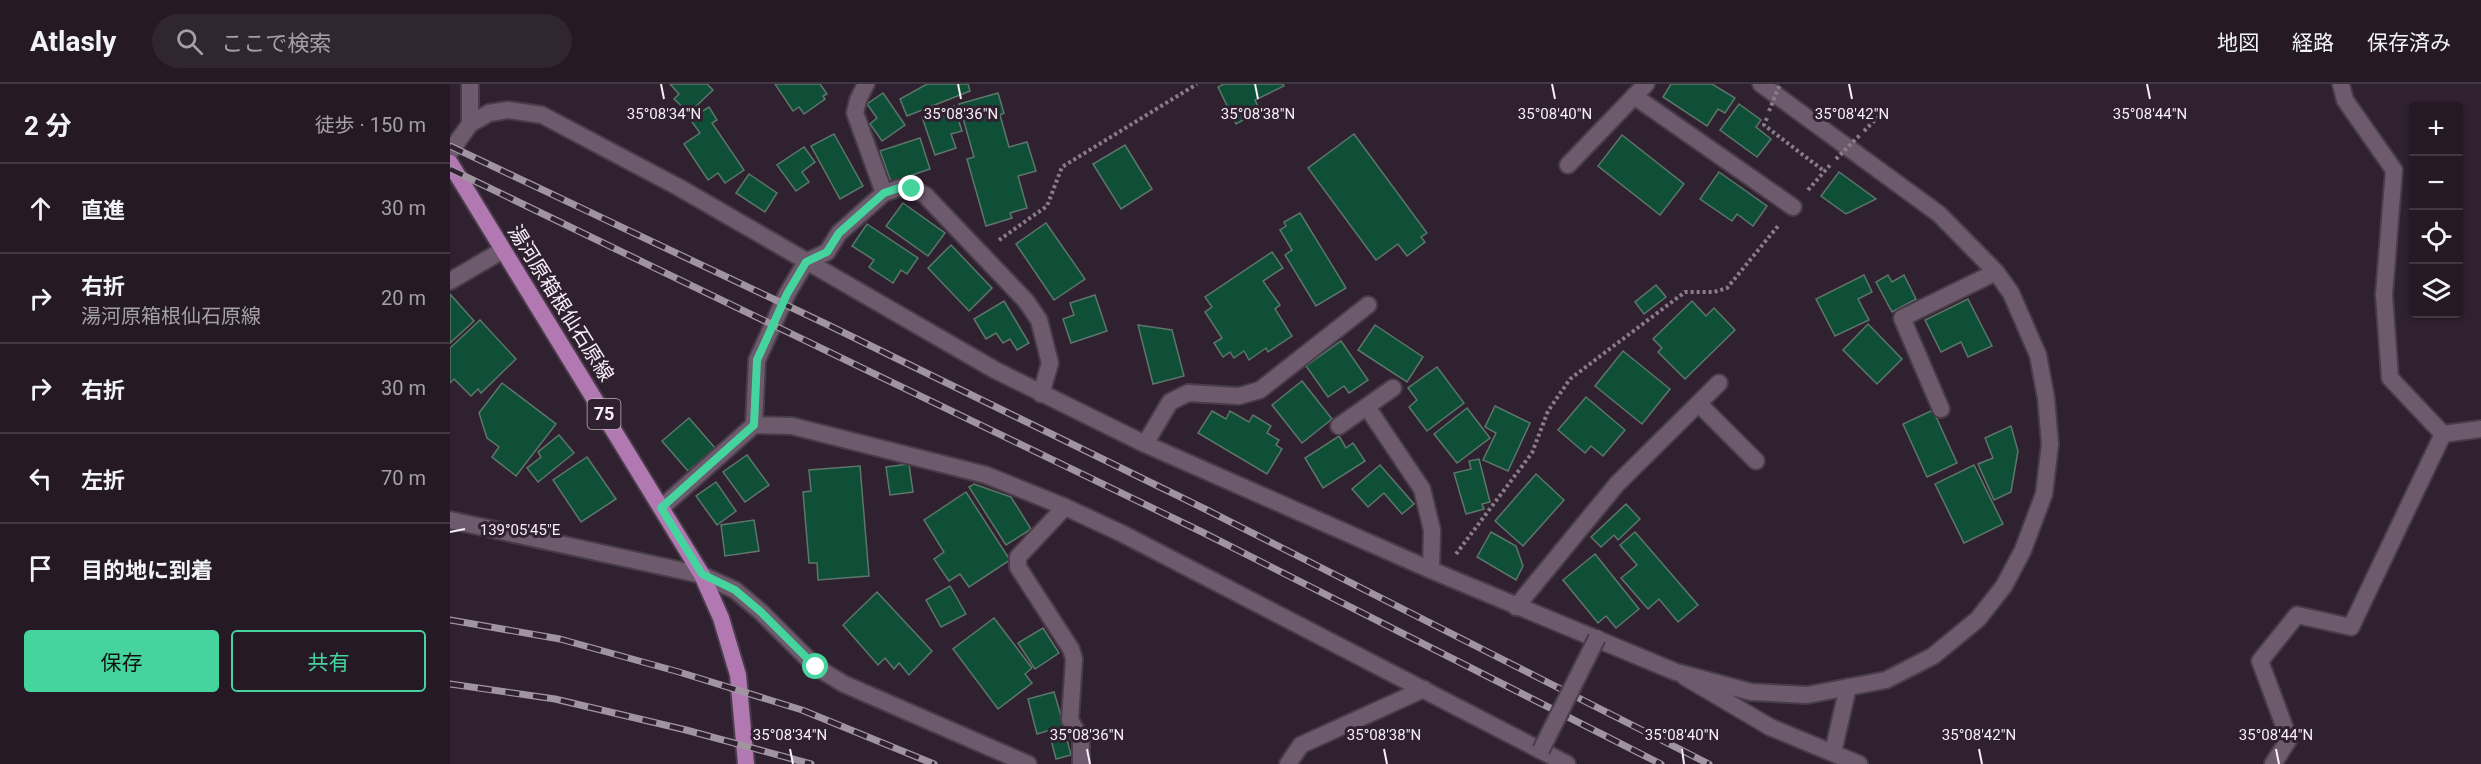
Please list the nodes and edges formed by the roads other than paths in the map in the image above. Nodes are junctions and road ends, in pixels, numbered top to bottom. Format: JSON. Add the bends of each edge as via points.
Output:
{"nodes":[{"id":1,"x":470,"y":84,"type":"edge"},
{"id":2,"x":866,"y":84,"type":"edge"},
{"id":3,"x":1646,"y":84,"type":"edge"},
{"id":4,"x":1761,"y":84,"type":"edge"},
{"id":5,"x":2341,"y":84,"type":"edge"},
{"id":6,"x":1634,"y":96,"type":"junction"},
{"id":7,"x":470,"y":124,"type":"junction"},
{"id":8,"x":450,"y":152,"type":"edge"},
{"id":9,"x":450,"y":164,"type":"edge"},
{"id":10,"x":1568,"y":165,"type":"dead end"},
{"id":11,"x":884,"y":193,"type":"junction"},
{"id":12,"x":1793,"y":207,"type":"road end"},
{"id":13,"x":503,"y":250,"type":"junction"},
{"id":14,"x":806,"y":262,"type":"junction"},
{"id":15,"x":1996,"y":272,"type":"junction"},
{"id":16,"x":450,"y":281,"type":"edge"},
{"id":17,"x":1368,"y":304,"type":"dead end"},
{"id":18,"x":1719,"y":383,"type":"dead end"},
{"id":19,"x":1393,"y":388,"type":"dead end"},
{"id":20,"x":1041,"y":394,"type":"junction"},
{"id":21,"x":1699,"y":404,"type":"junction"},
{"id":22,"x":1367,"y":406,"type":"junction"},
{"id":23,"x":1941,"y":409,"type":"dead end"},
{"id":24,"x":754,"y":425,"type":"junction"},
{"id":25,"x":1339,"y":426,"type":"dead end"},
{"id":26,"x":2481,"y":429,"type":"edge"},
{"id":27,"x":2443,"y":434,"type":"junction"},
{"id":28,"x":1145,"y":444,"type":"junction"},
{"id":29,"x":1756,"y":461,"type":"dead end"},
{"id":30,"x":1065,"y":507,"type":"junction"},
{"id":31,"x":661,"y":508,"type":"junction"},
{"id":32,"x":450,"y":520,"type":"edge"},
{"id":33,"x":1436,"y":572,"type":"junction"},
{"id":34,"x":702,"y":574,"type":"junction"},
{"id":35,"x":1516,"y":607,"type":"junction"},
{"id":36,"x":1597,"y":638,"type":"junction"},
{"id":37,"x":1676,"y":672,"type":"junction"},
{"id":38,"x":1848,"y":687,"type":"junction"},
{"id":39,"x":1424,"y":689,"type":"junction"},
{"id":40,"x":1541,"y":750,"type":"junction"},
{"id":41,"x":1833,"y":752,"type":"junction"},
{"id":42,"x":747,"y":764,"type":"edge"},
{"id":43,"x":1028,"y":764,"type":"edge"},
{"id":44,"x":1081,"y":764,"type":"edge"},
{"id":45,"x":1288,"y":764,"type":"edge"},
{"id":46,"x":1567,"y":764,"type":"edge"},
{"id":47,"x":1859,"y":764,"type":"edge"},
{"id":48,"x":2273,"y":764,"type":"edge"}],
"edges":[{"from":1,"to":7,"type":"street"},
{"from":2,"to":11,"type":"street","via":[[855,113]]},
{"from":3,"to":6,"type":"street"},
{"from":4,"to":15,"type":"street","via":[[1940,214]]},
{"from":5,"to":27,"type":"street","via":[[2345,100],[2394,170],[2384,295],[2390,378]]},
{"from":6,"to":10,"type":"street"},
{"from":6,"to":12,"type":"street"},
{"from":7,"to":8,"type":"street"},
{"from":7,"to":14,"type":"street","via":[[489,113],[508,110],[542,115],[680,188]]},
{"from":9,"to":13,"type":"main road","name":"湯河原箱根仙石原線","number":"75"},
{"from":11,"to":14,"type":"street","via":[[839,233],[827,252]]},
{"from":11,"to":20,"type":"street","via":[[899,188],[925,195],[1026,301],[1039,320],[1050,363]]},
{"from":13,"to":16,"type":"street"},
{"from":13,"to":31,"type":"main road","name":"湯河原箱根仙石原線","number":"75"},
{"from":14,"to":20,"type":"street"},
{"from":14,"to":24,"type":"street","via":[[757,360]]},
{"from":15,"to":23,"type":"street","via":[[1902,318]]},
{"from":15,"to":38,"type":"street","via":[[2012,293],[2038,355],[2050,444],[2044,494],[2024,550],[2004,586],[1978,619],[1933,656],[1886,680]]},
{"from":17,"to":28,"type":"street","via":[[1260,390],[1239,396],[1188,393],[1170,402]]},
{"from":18,"to":21,"type":"street"},
{"from":19,"to":22,"type":"street"},
{"from":20,"to":28,"type":"street"},
{"from":21,"to":29,"type":"street"},
{"from":21,"to":35,"type":"street","via":[[1617,484]]},
{"from":22,"to":25,"type":"street"},
{"from":22,"to":33,"type":"street","via":[[1422,489],[1432,530]]},
{"from":24,"to":30,"type":"street","via":[[792,426],[975,472]]},
{"from":24,"to":31,"type":"street"},
{"from":26,"to":27,"type":"street"},
{"from":27,"to":48,"type":"street","via":[[2351,627],[2297,615],[2260,661],[2289,739]]},
{"from":28,"to":33,"type":"street"},
{"from":30,"to":39,"type":"street"},
{"from":30,"to":44,"type":"street","via":[[1018,557],[1018,567],[1071,649],[1074,659],[1070,720],[1081,739]]},
{"from":31,"to":34,"type":"main road","name":"湯河原箱根仙石原線","number":"75"},
{"from":32,"to":34,"type":"street"},
{"from":33,"to":35,"type":"street"},
{"from":34,"to":42,"type":"main road","name":"湯河原箱根仙石原線","number":"75","via":[[721,618],[738,675]]},
{"from":34,"to":43,"type":"street","via":[[735,590],[816,667],[844,684]]},
{"from":35,"to":36,"type":"street"},
{"from":36,"to":37,"type":"street"},
{"from":36,"to":40,"type":"street","bridge":true},
{"from":37,"to":38,"type":"street","via":[[1752,692],[1807,695]]},
{"from":37,"to":41,"type":"street","via":[[1770,727]]},
{"from":38,"to":41,"type":"street"},
{"from":39,"to":40,"type":"street"},
{"from":39,"to":45,"type":"street","via":[[1301,744]]},
{"from":40,"to":46,"type":"street"},
{"from":41,"to":47,"type":"street"}]}
